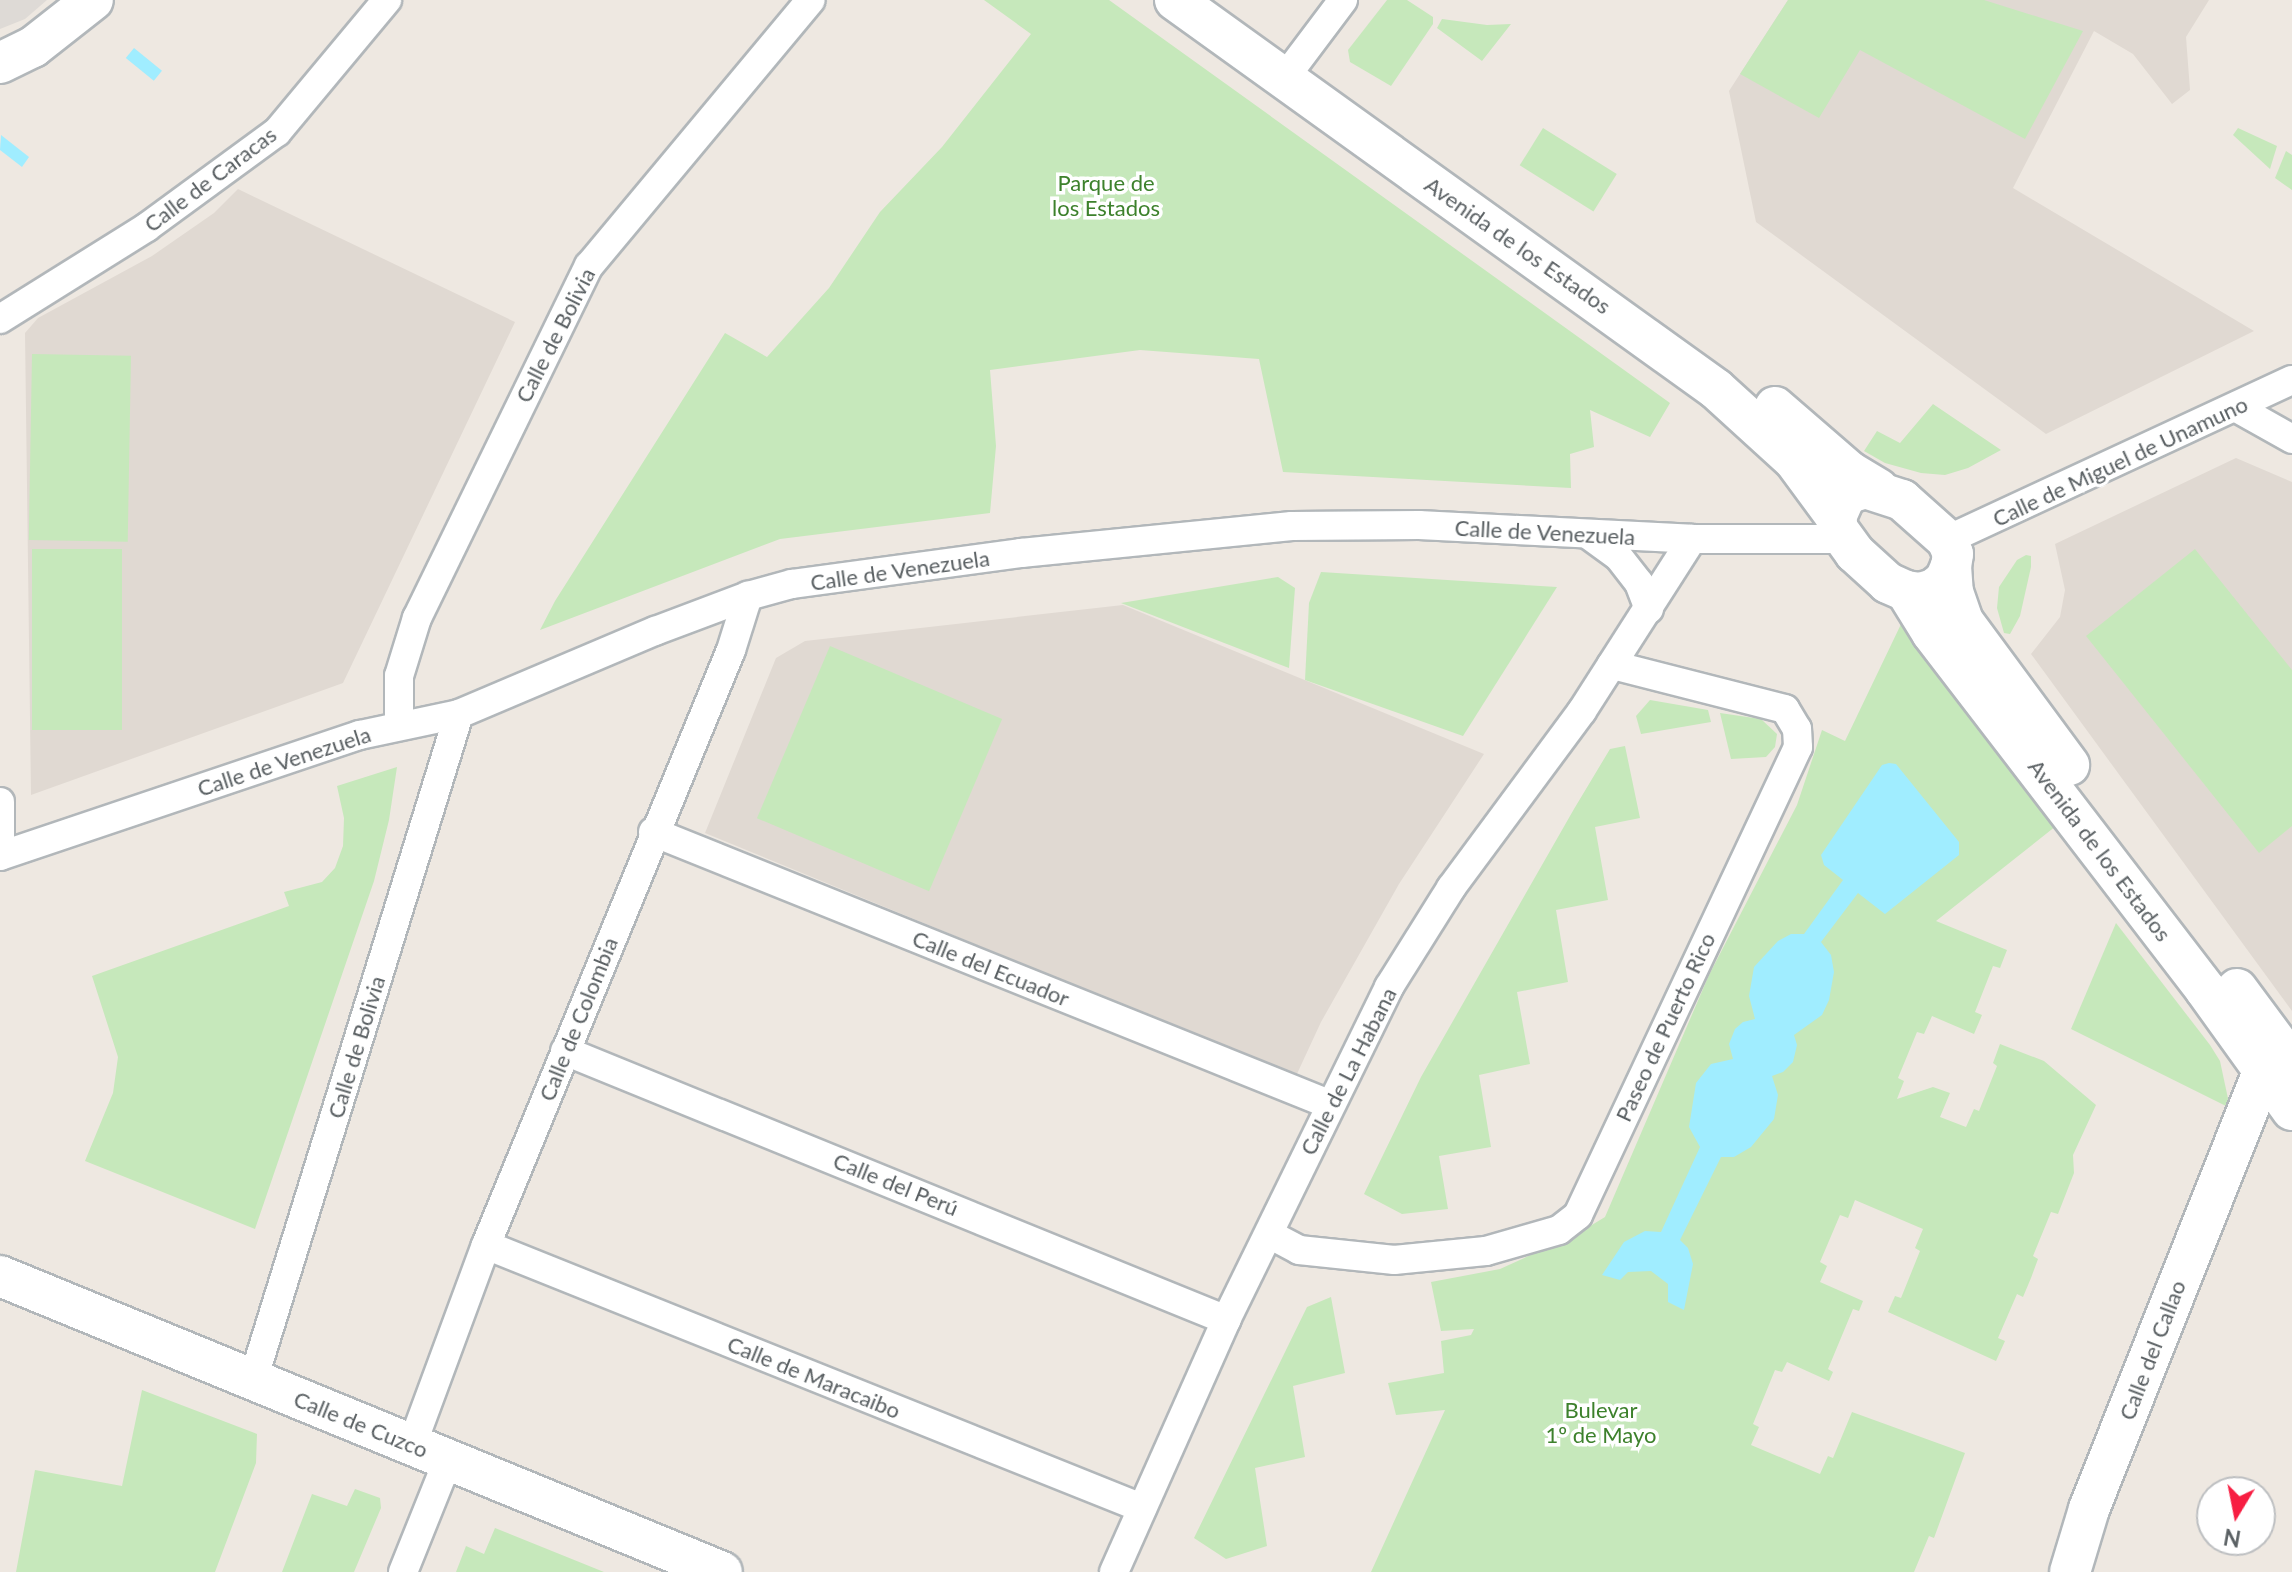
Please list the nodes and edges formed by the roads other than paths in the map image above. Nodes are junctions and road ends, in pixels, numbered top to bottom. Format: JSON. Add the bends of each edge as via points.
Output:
{"nodes":[{"id":1,"x":93,"y":0,"type":"edge"},
{"id":2,"x":387,"y":0,"type":"edge"},
{"id":3,"x":811,"y":0,"type":"edge"},
{"id":4,"x":1175,"y":0,"type":"edge"},
{"id":5,"x":1216,"y":0,"type":"edge"},
{"id":6,"x":1343,"y":0,"type":"edge"},
{"id":7,"x":0,"y":63,"type":"edge"},
{"id":8,"x":1290,"y":70,"type":"junction"},
{"id":9,"x":0,"y":319,"type":"edge"},
{"id":10,"x":2292,"y":380,"type":"edge"},
{"id":11,"x":2237,"y":408,"type":"junction"},
{"id":12,"x":2292,"y":439,"type":"edge"},
{"id":13,"x":1878,"y":489,"type":"junction"},
{"id":14,"x":1840,"y":528,"type":"junction"},
{"id":15,"x":1590,"y":536,"type":"junction"},
{"id":16,"x":1692,"y":539,"type":"junction"},
{"id":17,"x":1949,"y":553,"type":"junction"},
{"id":18,"x":1906,"y":591,"type":"junction"},
{"id":19,"x":748,"y":596,"type":"junction"},
{"id":20,"x":1649,"y":609,"type":"junction"},
{"id":21,"x":1612,"y":665,"type":"junction"},
{"id":22,"x":459,"y":714,"type":"junction"},
{"id":23,"x":399,"y":724,"type":"junction"},
{"id":24,"x":0,"y":802,"type":"edge"},
{"id":25,"x":653,"y":832,"type":"junction"},
{"id":26,"x":0,"y":856,"type":"edge"},
{"id":27,"x":565,"y":1051,"type":"junction"},
{"id":28,"x":2277,"y":1059,"type":"edge"},
{"id":29,"x":1329,"y":1104,"type":"junction"},
{"id":30,"x":2292,"y":1110,"type":"edge"},
{"id":31,"x":2292,"y":1125,"type":"edge"},
{"id":32,"x":2241,"y":1130,"type":"junction"},
{"id":33,"x":1269,"y":1234,"type":"junction"},
{"id":34,"x":486,"y":1245,"type":"junction"},
{"id":35,"x":0,"y":1276,"type":"edge"},
{"id":36,"x":1226,"y":1320,"type":"junction"},
{"id":37,"x":253,"y":1380,"type":"junction"},
{"id":38,"x":412,"y":1445,"type":"junction"},
{"id":39,"x":448,"y":1460,"type":"junction"},
{"id":40,"x":1142,"y":1508,"type":"junction"},
{"id":41,"x":403,"y":1572,"type":"edge"},
{"id":42,"x":722,"y":1572,"type":"edge"},
{"id":43,"x":1114,"y":1572,"type":"edge"},
{"id":44,"x":2070,"y":1572,"type":"edge"}],
"edges":[{"from":1,"to":7,"type":"street","via":[[33,47]]},
{"from":2,"to":9,"type":"street","name":"Calle de Caracas","via":[[277,132],[147,227]]},
{"from":3,"to":23,"type":"street","name":"Calle de Bolivia","via":[[589,266],[417,618],[399,676]]},
{"from":4,"to":8,"type":"street","name":"Avenida de los Estados"},
{"from":5,"to":8,"type":"street","name":"Avenida de los Estados"},
{"from":6,"to":8,"type":"street"},
{"from":8,"to":13,"type":"street","name":"Avenida de los Estados","via":[[1436,163],[1733,367],[1850,472]]},
{"from":8,"to":14,"type":"street","name":"Avenida de los Estados","via":[[1716,389],[1794,460]]},
{"from":10,"to":11,"type":"street","name":"Calle de Miguel de Unamuno"},
{"from":11,"to":12,"type":"street"},
{"from":11,"to":17,"type":"street","name":"Calle de Miguel de Unamuno"},
{"from":13,"to":14,"type":"street","via":[[1849,493]]},
{"from":13,"to":17,"type":"street","name":"Avenida de los Estados","via":[[1923,515]]},
{"from":14,"to":16,"type":"street","name":"Calle de Venezuela"},
{"from":14,"to":18,"type":"street","name":"Avenida de los Estados","via":[[1870,568]]},
{"from":15,"to":16,"type":"street","name":"Calle de Venezuela"},
{"from":15,"to":19,"type":"street","name":"Calle de Venezuela","via":[[1419,525],[1292,526],[1021,553],[792,584]]},
{"from":15,"to":20,"type":"street","via":[[1618,556],[1639,583]]},
{"from":16,"to":20,"type":"street","name":"Calle de La Habana"},
{"from":17,"to":18,"type":"street","via":[[1945,580],[1920,593]]},
{"from":17,"to":28,"type":"street","name":"Avenida de los Estados","via":[[1963,621]]},
{"from":18,"to":28,"type":"street","name":"Avenida de los Estados","via":[[1932,633],[2205,989]]},
{"from":19,"to":22,"type":"street","name":"Calle de Venezuela"},
{"from":19,"to":25,"type":"street","name":"Calle de Colombia","via":[[731,650]]},
{"from":20,"to":21,"type":"street","name":"Calle de La Habana"},
{"from":21,"to":29,"type":"street","name":"Calle de La Habana","via":[[1451,888],[1389,987]]},
{"from":21,"to":33,"type":"street","name":"Paseo de Puerto Rico","via":[[1785,709],[1797,729],[1798,747],[1578,1215],[1559,1230],[1486,1251],[1394,1260],[1299,1250]]},
{"from":22,"to":23,"type":"street","name":"Calle de Venezuela"},
{"from":22,"to":37,"type":"street","name":"Calle de Bolivia"},
{"from":23,"to":26,"type":"street","name":"Calle de Venezuela"},
{"from":24,"to":26,"type":"street"},
{"from":25,"to":27,"type":"street","name":"Calle de Colombia"},
{"from":25,"to":29,"type":"street","name":"Calle del Ecuador"},
{"from":27,"to":34,"type":"street","name":"Calle de Colombia"},
{"from":27,"to":36,"type":"street","name":"Calle del Perú"},
{"from":28,"to":30,"type":"street","name":"Avenida de los Estados"},
{"from":28,"to":32,"type":"street","name":"Calle del Callao"},
{"from":29,"to":33,"type":"street","name":"Calle de La Habana"},
{"from":31,"to":32,"type":"street"},
{"from":32,"to":44,"type":"street","name":"Calle del Callao","via":[[2089,1509]]},
{"from":33,"to":36,"type":"street","name":"Calle de La Habana"},
{"from":34,"to":38,"type":"street","name":"Calle de Colombia"},
{"from":34,"to":40,"type":"street","name":"Calle de Maracaibo"},
{"from":35,"to":37,"type":"street","name":"Calle de Cuzco"},
{"from":36,"to":40,"type":"street","name":"Calle de La Habana"},
{"from":37,"to":38,"type":"street","name":"Calle de Cuzco"},
{"from":38,"to":39,"type":"street","name":"Calle de Cuzco"},
{"from":39,"to":41,"type":"street"},
{"from":39,"to":42,"type":"street","name":"Calle de Cuzco"},
{"from":40,"to":43,"type":"street","name":"Calle de La Habana"}]}
